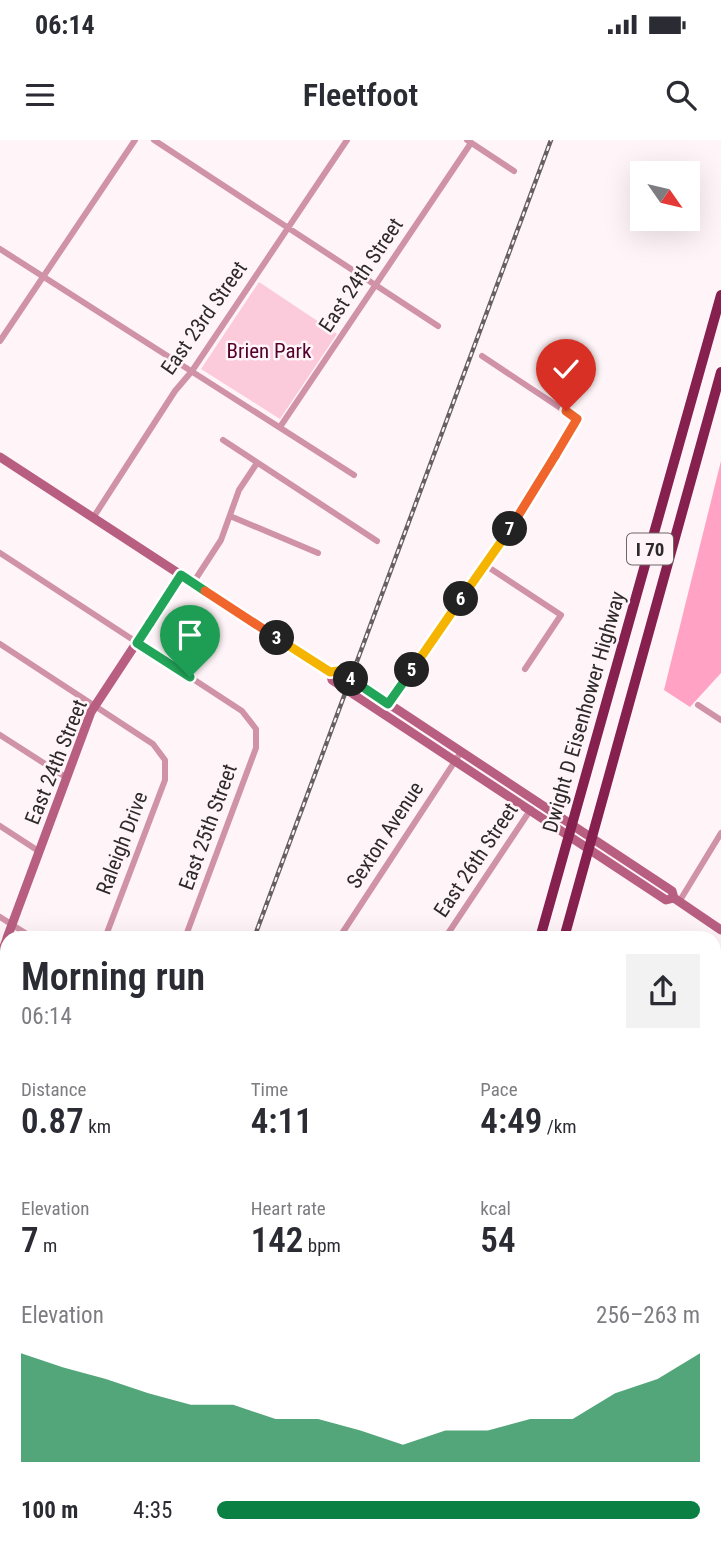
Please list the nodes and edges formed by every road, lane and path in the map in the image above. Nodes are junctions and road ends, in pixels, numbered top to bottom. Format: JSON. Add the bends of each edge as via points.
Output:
{"nodes":[{"id":1,"x":135,"y":140,"type":"edge"},
{"id":2,"x":154,"y":140,"type":"edge"},
{"id":3,"x":347,"y":140,"type":"edge"},
{"id":4,"x":469,"y":141,"type":"edge"},
{"id":5,"x":514,"y":171,"type":"dead end"},
{"id":6,"x":288,"y":227,"type":"junction"},
{"id":7,"x":0,"y":248,"type":"edge"},
{"id":8,"x":43,"y":276,"type":"junction"},
{"id":9,"x":376,"y":284,"type":"junction"},
{"id":10,"x":721,"y":295,"type":"edge"},
{"id":11,"x":438,"y":326,"type":"dead end"},
{"id":12,"x":0,"y":341,"type":"edge"},
{"id":13,"x":482,"y":356,"type":"dead end"},
{"id":14,"x":192,"y":372,"type":"junction"},
{"id":15,"x":721,"y":372,"type":"edge"},
{"id":16,"x":280,"y":427,"type":"junction"},
{"id":17,"x":223,"y":440,"type":"dead end"},
{"id":18,"x":0,"y":457,"type":"edge"},
{"id":19,"x":257,"y":463,"type":"junction"},
{"id":20,"x":354,"y":475,"type":"dead end"},
{"id":21,"x":230,"y":516,"type":"junction"},
{"id":22,"x":93,"y":518,"type":"junction"},
{"id":23,"x":377,"y":541,"type":"dead end"},
{"id":24,"x":0,"y":553,"type":"edge"},
{"id":25,"x":318,"y":553,"type":"dead end"},
{"id":26,"x":485,"y":565,"type":"junction"},
{"id":27,"x":181,"y":575,"type":"junction"},
{"id":28,"x":193,"y":583,"type":"junction"},
{"id":29,"x":137,"y":643,"type":"junction"},
{"id":30,"x":0,"y":644,"type":"edge"},
{"id":31,"x":525,"y":668,"type":"dead end"},
{"id":32,"x":330,"y":672,"type":"junction"},
{"id":33,"x":388,"y":704,"type":"junction"},
{"id":34,"x":698,"y":705,"type":"dead end"},
{"id":35,"x":95,"y":706,"type":"junction"},
{"id":36,"x":382,"y":713,"type":"junction"},
{"id":37,"x":721,"y":720,"type":"edge"},
{"id":38,"x":0,"y":735,"type":"edge"},
{"id":39,"x":461,"y":752,"type":"junction"},
{"id":40,"x":455,"y":761,"type":"junction"},
{"id":41,"x":67,"y":778,"type":"junction"},
{"id":42,"x":536,"y":801,"type":"junction"},
{"id":43,"x":530,"y":810,"type":"junction"},
{"id":44,"x":0,"y":826,"type":"edge"},
{"id":45,"x":721,"y":833,"type":"edge"},
{"id":46,"x":40,"y":852,"type":"junction"},
{"id":47,"x":676,"y":900,"type":"junction"},
{"id":48,"x":0,"y":917,"type":"edge"},
{"id":49,"x":12,"y":925,"type":"junction"},
{"id":50,"x":721,"y":930,"type":"edge"},
{"id":51,"x":10,"y":931,"type":"edge"},
{"id":52,"x":22,"y":931,"type":"edge"},
{"id":53,"x":108,"y":931,"type":"edge"},
{"id":54,"x":188,"y":931,"type":"edge"},
{"id":55,"x":344,"y":931,"type":"edge"},
{"id":56,"x":450,"y":931,"type":"edge"},
{"id":57,"x":542,"y":931,"type":"edge"},
{"id":58,"x":566,"y":931,"type":"edge"}],
"edges":[{"from":1,"to":8,"type":"street"},
{"from":2,"to":6,"type":"street"},
{"from":3,"to":6,"type":"street","name":"East 23rd Street"},
{"from":4,"to":5,"type":"street"},
{"from":4,"to":9,"type":"street","name":"East 24th Street"},
{"from":6,"to":9,"type":"street"},
{"from":6,"to":14,"type":"street","name":"East 23rd Street"},
{"from":7,"to":8,"type":"street"},
{"from":8,"to":12,"type":"street"},
{"from":8,"to":14,"type":"street"},
{"from":9,"to":11,"type":"street"},
{"from":9,"to":16,"type":"street","name":"East 24th Street"},
{"from":10,"to":57,"type":"highway","name":"Dwight D Eisenhower Highway","number":"I 70"},
{"from":13,"to":26,"type":"street","via":[[577,419]]},
{"from":14,"to":16,"type":"street"},
{"from":14,"to":22,"type":"street","name":"East 23rd Street"},
{"from":15,"to":58,"type":"highway","name":"Dwight D Eisenhower Highway","number":"I 70"},
{"from":16,"to":20,"type":"street"},
{"from":17,"to":19,"type":"street"},
{"from":18,"to":22,"type":"main road"},
{"from":19,"to":21,"type":"street","via":[[239,490]]},
{"from":19,"to":23,"type":"street"},
{"from":21,"to":25,"type":"street"},
{"from":21,"to":28,"type":"street","via":[[217,547]]},
{"from":22,"to":27,"type":"main road"},
{"from":24,"to":29,"type":"street"},
{"from":26,"to":31,"type":"street","via":[[561,615]]},
{"from":26,"to":33,"type":"street"},
{"from":27,"to":28,"type":"main road"},
{"from":27,"to":29,"type":"main road","name":"East 24th Street"},
{"from":28,"to":32,"type":"main road"},
{"from":29,"to":35,"type":"main road","name":"East 24th Street"},
{"from":29,"to":54,"type":"street","name":"East 25th Street","via":[[242,711],[255,727],[256,748]]},
{"from":30,"to":35,"type":"street"},
{"from":32,"to":33,"type":"main road","via":[[338,671]]},
{"from":32,"to":36,"type":"main road","via":[[332,680]]},
{"from":33,"to":36,"type":"street"},
{"from":33,"to":39,"type":"main road"},
{"from":34,"to":37,"type":"street"},
{"from":35,"to":41,"type":"main road","name":"East 24th Street"},
{"from":35,"to":53,"type":"street","name":"Raleigh Drive","via":[[155,745],[165,760],[165,780]]},
{"from":36,"to":40,"type":"main road"},
{"from":38,"to":41,"type":"street"},
{"from":39,"to":40,"type":"street","name":"Sexton Avenue"},
{"from":39,"to":42,"type":"main road"},
{"from":40,"to":43,"type":"main road"},
{"from":40,"to":55,"type":"street","name":"Sexton Avenue"},
{"from":41,"to":46,"type":"main road","name":"East 24th Street"},
{"from":42,"to":43,"type":"street","name":"East 26th Street"},
{"from":42,"to":47,"type":"main road","via":[[672,891]]},
{"from":43,"to":47,"type":"main road","via":[[666,900]]},
{"from":43,"to":56,"type":"street","name":"East 26th Street"},
{"from":44,"to":46,"type":"street"},
{"from":45,"to":47,"type":"street"},
{"from":46,"to":49,"type":"main road","name":"East 24th Street"},
{"from":47,"to":50,"type":"main road"},
{"from":48,"to":49,"type":"street"},
{"from":49,"to":51,"type":"main road","name":"East 24th Street"},
{"from":49,"to":52,"type":"street"}]}
